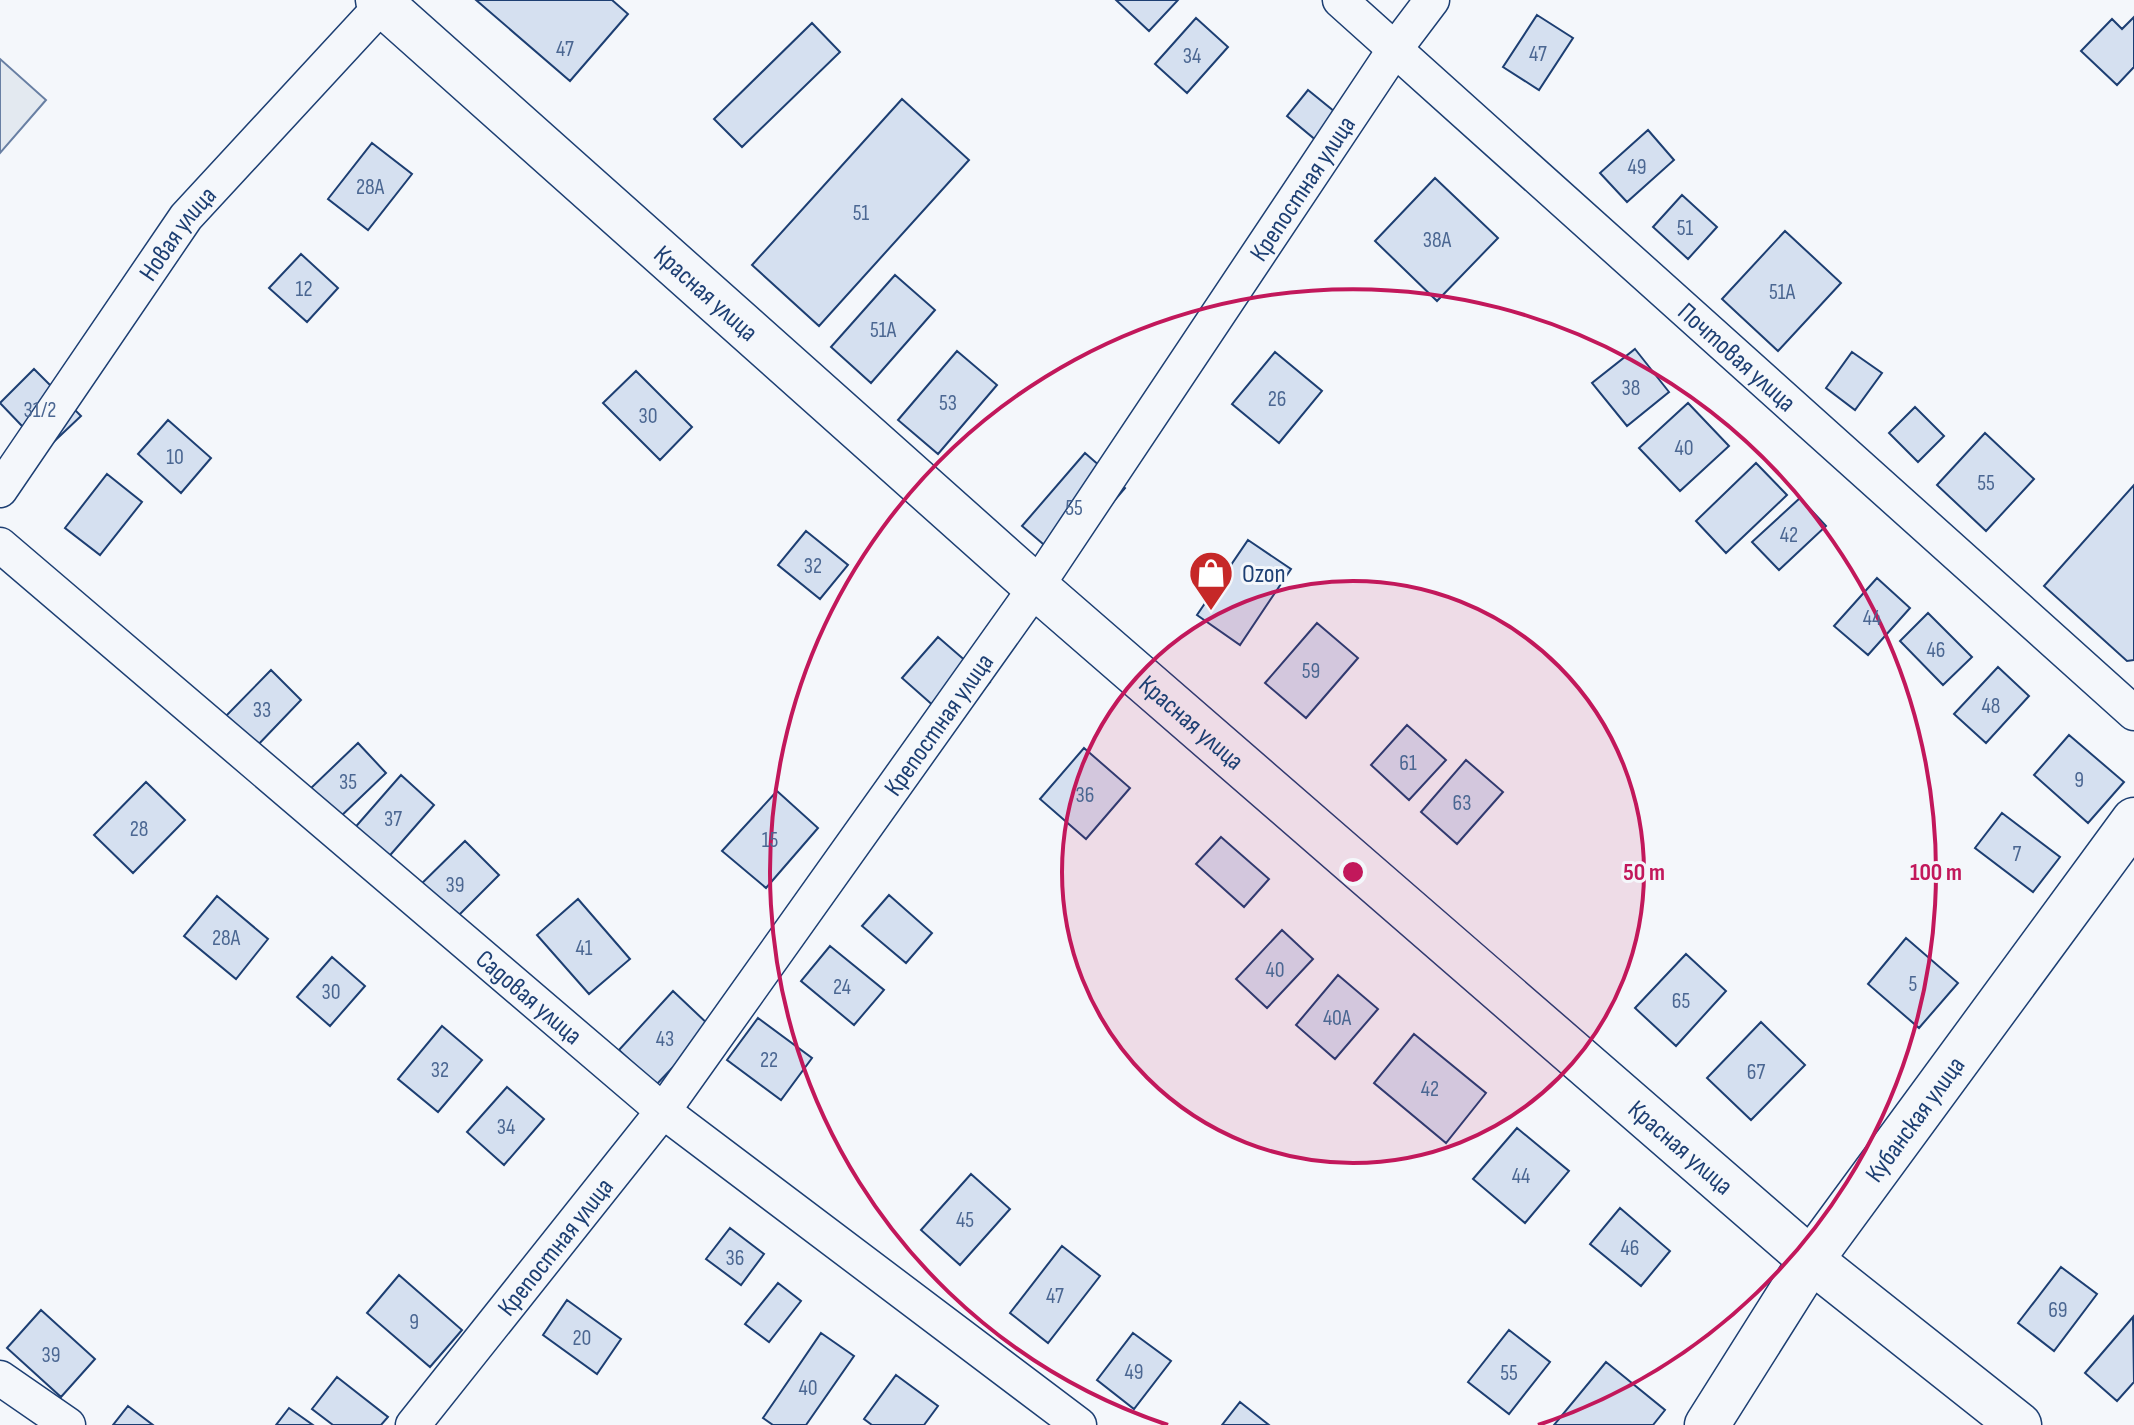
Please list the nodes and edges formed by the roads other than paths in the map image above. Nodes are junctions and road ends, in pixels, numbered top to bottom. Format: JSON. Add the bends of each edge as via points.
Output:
{"nodes":[{"id":1,"x":1340,"y":0,"type":"edge"},
{"id":2,"x":1432,"y":0,"type":"edge"},
{"id":3,"x":382,"y":1,"type":"edge"},
{"id":4,"x":1395,"y":49,"type":"junction"},
{"id":5,"x":0,"y":490,"type":"edge"},
{"id":6,"x":0,"y":545,"type":"edge"},
{"id":7,"x":1036,"y":587,"type":"junction"},
{"id":8,"x":2134,"y":713,"type":"edge"},
{"id":9,"x":2134,"y":820,"type":"edge"},
{"id":10,"x":663,"y":1111,"type":"junction"},
{"id":11,"x":1811,"y":1260,"type":"junction"},
{"id":12,"x":0,"y":1378,"type":"edge"},
{"id":13,"x":68,"y":1425,"type":"edge"},
{"id":14,"x":413,"y":1425,"type":"edge"},
{"id":15,"x":1079,"y":1425,"type":"edge"},
{"id":16,"x":1707,"y":1425,"type":"edge"},
{"id":17,"x":2019,"y":1425,"type":"edge"}],
"edges":[{"from":1,"to":4,"type":"street","name":"Почтовая улица"},
{"from":2,"to":4,"type":"street","name":"Крепостная улица"},
{"from":3,"to":5,"type":"street","name":"Новая улица","via":[[186,217]]},
{"from":3,"to":7,"type":"street","name":"Красная улица"},
{"from":4,"to":7,"type":"street","name":"Крепостная улица"},
{"from":4,"to":8,"type":"street","name":"Почтовая улица"},
{"from":6,"to":10,"type":"street","name":"Садовая улица"},
{"from":7,"to":10,"type":"street","name":"Крепостная улица"},
{"from":7,"to":11,"type":"street","name":"Красная улица"},
{"from":9,"to":11,"type":"street","name":"Кубанская улица"},
{"from":10,"to":14,"type":"street","name":"Крепостная улица"},
{"from":10,"to":15,"type":"street","name":"Садовая улица"},
{"from":11,"to":16,"type":"street","name":"Кубанская улица"},
{"from":11,"to":17,"type":"street","name":"Красная улица"},
{"from":12,"to":13,"type":"street"}]}
